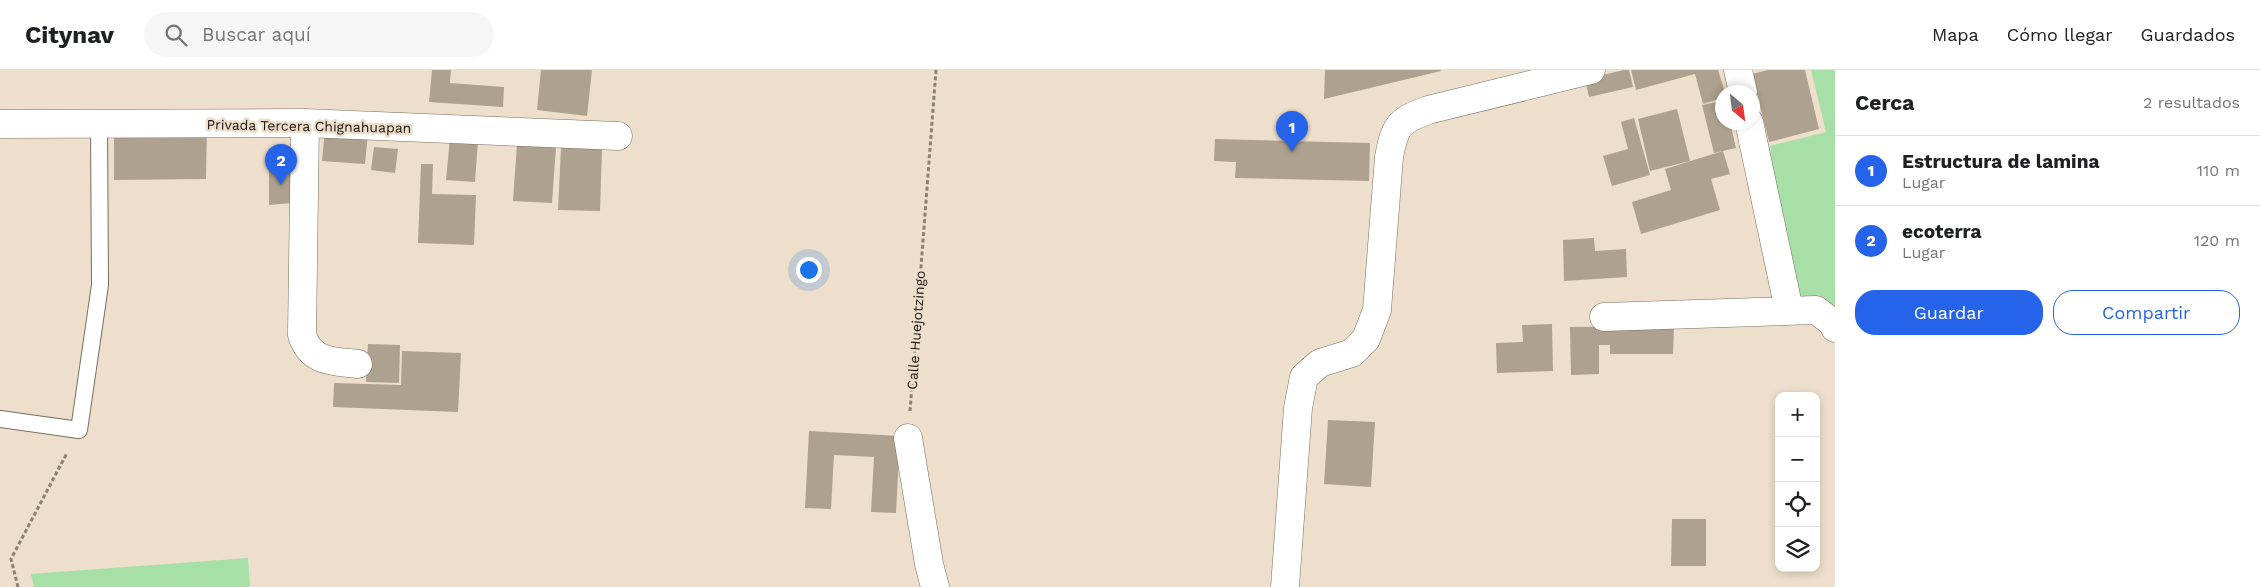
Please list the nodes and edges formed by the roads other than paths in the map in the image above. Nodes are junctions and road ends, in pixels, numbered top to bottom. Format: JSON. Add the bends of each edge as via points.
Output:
{"nodes":[{"id":1,"x":1591,"y":70,"type":"edge"},
{"id":2,"x":1738,"y":70,"type":"edge"},
{"id":3,"x":1741,"y":85,"type":"edge"},
{"id":4,"x":305,"y":123,"type":"junction"},
{"id":5,"x":0,"y":124,"type":"edge"},
{"id":6,"x":99,"y":124,"type":"junction"},
{"id":7,"x":1751,"y":130,"type":"edge"},
{"id":8,"x":618,"y":136,"type":"dead end"},
{"id":9,"x":1789,"y":310,"type":"junction"},
{"id":10,"x":1604,"y":317,"type":"dead end"},
{"id":11,"x":1835,"y":328,"type":"edge"},
{"id":12,"x":358,"y":364,"type":"dead end"},
{"id":13,"x":0,"y":419,"type":"edge"},
{"id":14,"x":908,"y":438,"type":"road end"},
{"id":15,"x":936,"y":587,"type":"edge"},
{"id":16,"x":1285,"y":587,"type":"edge"}],
"edges":[{"from":1,"to":16,"type":"street","via":[[1428,110],[1407,117],[1394,133],[1389,157],[1377,310],[1366,339],[1352,353],[1320,363],[1304,377],[1298,408]]},
{"from":2,"to":3,"type":"street"},
{"from":4,"to":6,"type":"street","name":"Privada Tercera Chignahuapan"},
{"from":4,"to":8,"type":"street","name":"Privada Tercera Chignahuapan"},
{"from":4,"to":12,"type":"street","via":[[302,335],[306,347],[316,356]]},
{"from":5,"to":6,"type":"street","name":"Privada Tercera Chignahuapan"},
{"from":6,"to":13,"type":"lane","via":[[100,285],[78,430]]},
{"from":7,"to":9,"type":"street"},
{"from":9,"to":10,"type":"street"},
{"from":9,"to":11,"type":"street","via":[[1816,310]]},
{"from":14,"to":15,"type":"street"}]}
